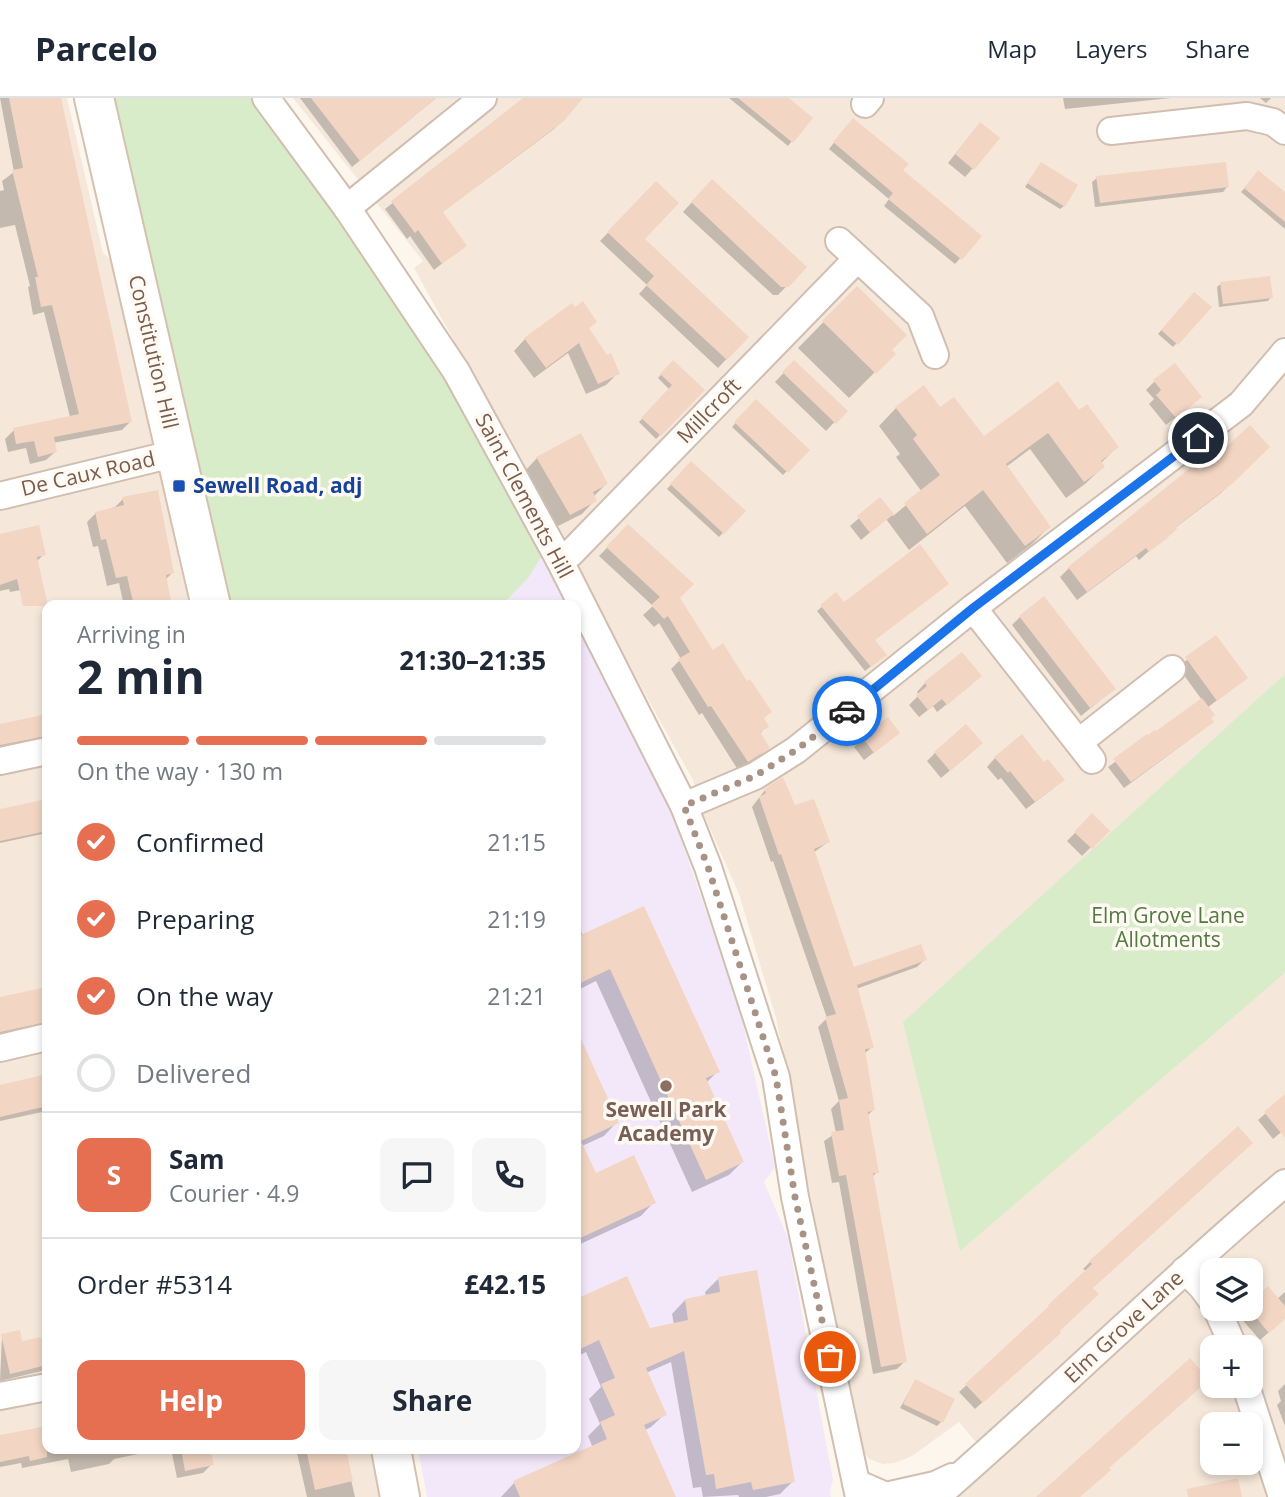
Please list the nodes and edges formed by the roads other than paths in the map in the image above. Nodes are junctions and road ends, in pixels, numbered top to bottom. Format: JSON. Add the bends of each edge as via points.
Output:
{"nodes":[{"id":1,"x":94,"y":98,"type":"edge"},
{"id":2,"x":266,"y":98,"type":"edge"},
{"id":3,"x":483,"y":98,"type":"edge"},
{"id":4,"x":1111,"y":131,"type":"dead end"},
{"id":5,"x":1285,"y":131,"type":"edge"},
{"id":6,"x":347,"y":208,"type":"junction"},
{"id":7,"x":1285,"y":352,"type":"edge"},
{"id":8,"x":935,"y":355,"type":"dead end"},
{"id":9,"x":177,"y":453,"type":"junction"},
{"id":10,"x":0,"y":496,"type":"edge"},
{"id":11,"x":559,"y":559,"type":"junction"},
{"id":12,"x":210,"y":600,"type":"edge"},
{"id":13,"x":580,"y":600,"type":"edge"},
{"id":14,"x":581,"y":602,"type":"edge"},
{"id":15,"x":973,"y":608,"type":"junction"},
{"id":16,"x":1172,"y":669,"type":"dead end"},
{"id":17,"x":42,"y":752,"type":"edge"},
{"id":18,"x":0,"y":761,"type":"edge"},
{"id":19,"x":684,"y":806,"type":"junction"},
{"id":20,"x":42,"y":1039,"type":"edge"},
{"id":21,"x":0,"y":1048,"type":"edge"},
{"id":22,"x":1285,"y":1183,"type":"edge"},
{"id":23,"x":1185,"y":1270,"type":"junction"},
{"id":24,"x":1200,"y":1285,"type":"edge"},
{"id":25,"x":42,"y":1388,"type":"edge"},
{"id":26,"x":0,"y":1395,"type":"edge"},
{"id":27,"x":1251,"y":1398,"type":"edge"},
{"id":28,"x":392,"y":1454,"type":"edge"},
{"id":29,"x":963,"y":1472,"type":"junction"},
{"id":30,"x":858,"y":1490,"type":"edge"},
{"id":31,"x":400,"y":1497,"type":"edge"},
{"id":32,"x":936,"y":1497,"type":"edge"},
{"id":33,"x":1282,"y":1497,"type":"edge"}],
"edges":[{"from":1,"to":9,"type":"main road","name":"Constitution Hill"},
{"from":2,"to":6,"type":"street","name":"Saint Clements Hill"},
{"from":3,"to":6,"type":"street"},
{"from":4,"to":5,"type":"street","via":[[1247,116],[1273,122]]},
{"from":6,"to":11,"type":"street","name":"Saint Clements Hill","via":[[456,371]]},
{"from":7,"to":15,"type":"street","via":[[1241,404]]},
{"from":8,"to":11,"type":"street","name":"Millcroft","via":[[920,316],[848,250],[571,553]]},
{"from":9,"to":10,"type":"street","name":"De Caux Road"},
{"from":9,"to":12,"type":"main road","name":"Constitution Hill"},
{"from":11,"to":13,"type":"street","name":"Saint Clements Hill"},
{"from":14,"to":19,"type":"street","name":"Saint Clements Hill"},
{"from":15,"to":16,"type":"street","via":[[1086,751]]},
{"from":15,"to":19,"type":"street","via":[[796,750],[755,776]]},
{"from":17,"to":18,"type":"street"},
{"from":19,"to":30,"type":"street","name":"Saint Clements Hill","via":[[776,1077],[795,1197]]},
{"from":20,"to":21,"type":"street"},
{"from":22,"to":23,"type":"street","name":"Elm Grove Lane"},
{"from":23,"to":24,"type":"street"},
{"from":23,"to":29,"type":"street","name":"Elm Grove Lane"},
{"from":25,"to":26,"type":"street"},
{"from":27,"to":33,"type":"street"},
{"from":28,"to":31,"type":"main road"},
{"from":29,"to":30,"type":"street","name":"Elm Grove Lane","via":[[935,1485],[886,1496]]},
{"from":29,"to":32,"type":"street","name":"Elm Grove Lane"}]}
